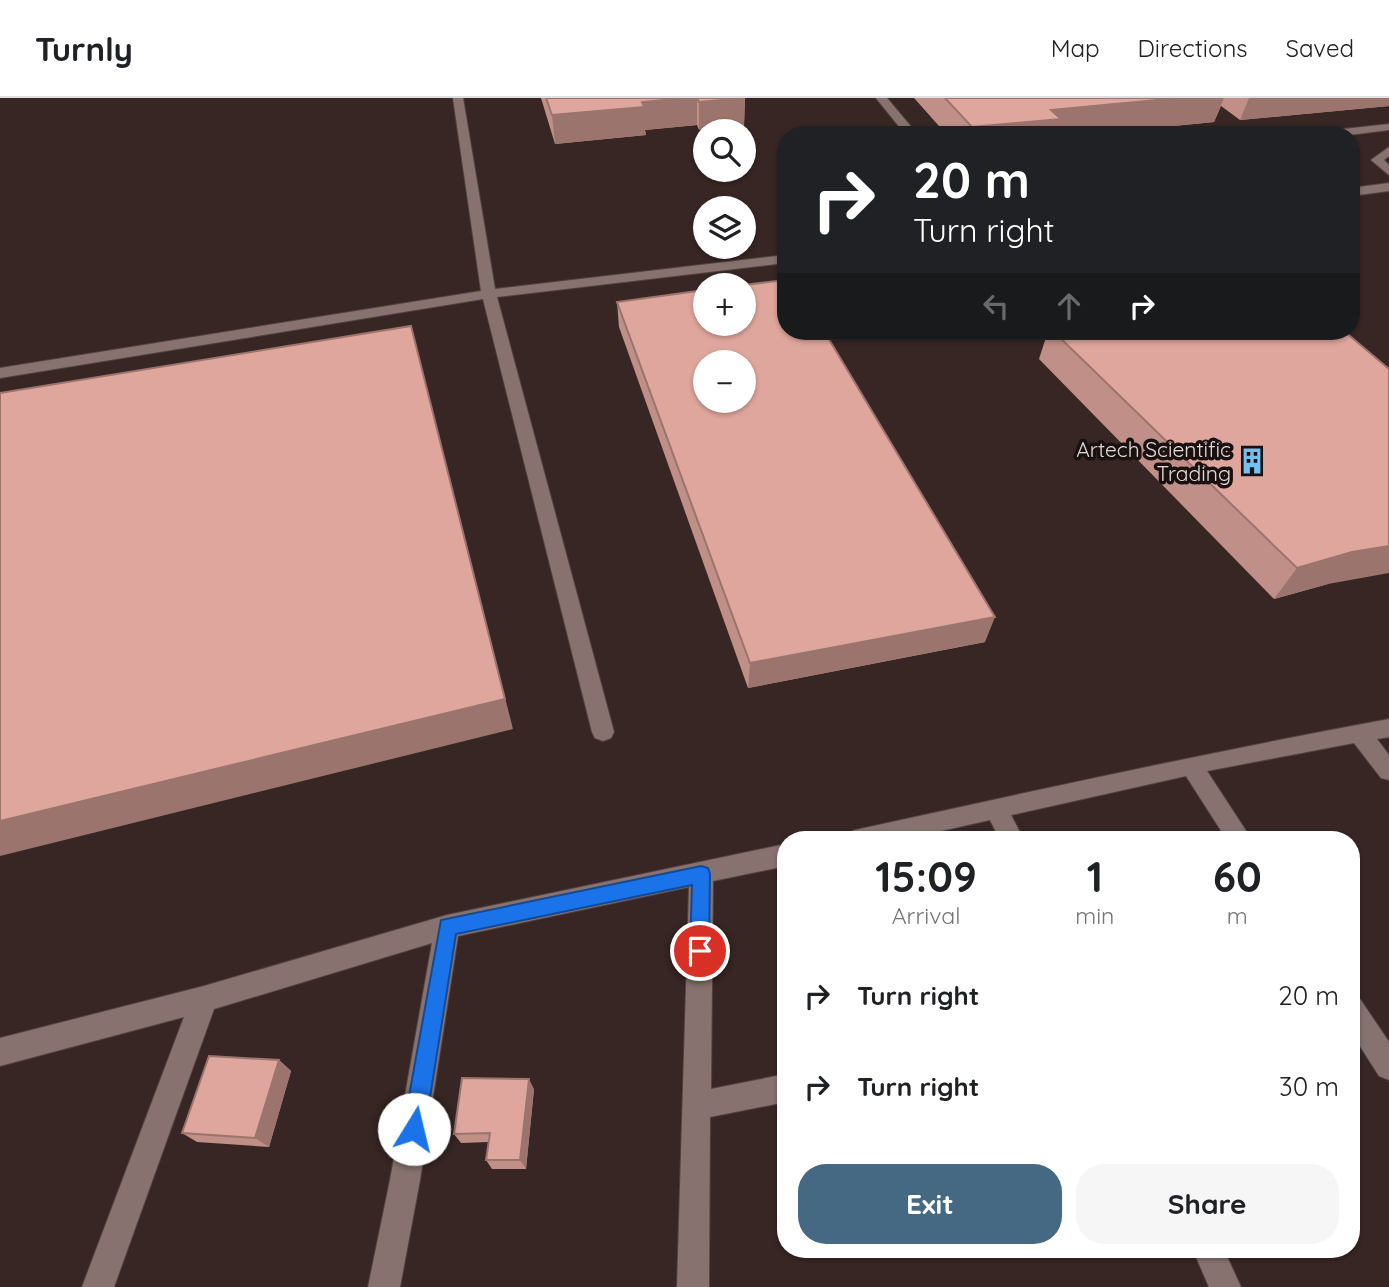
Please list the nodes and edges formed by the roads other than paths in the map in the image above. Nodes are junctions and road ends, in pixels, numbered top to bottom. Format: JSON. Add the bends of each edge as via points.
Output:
{"nodes":[{"id":1,"x":458,"y":98,"type":"edge"},
{"id":2,"x":881,"y":98,"type":"edge"},
{"id":3,"x":904,"y":126,"type":"edge"},
{"id":4,"x":1389,"y":127,"type":"edge"},
{"id":5,"x":1360,"y":130,"type":"edge"},
{"id":6,"x":1389,"y":150,"type":"edge"},
{"id":7,"x":1389,"y":171,"type":"edge"},
{"id":8,"x":1389,"y":187,"type":"edge"},
{"id":9,"x":1360,"y":191,"type":"edge"},
{"id":10,"x":777,"y":260,"type":"edge"},
{"id":11,"x":489,"y":294,"type":"junction"},
{"id":12,"x":0,"y":373,"type":"edge"},
{"id":13,"x":1389,"y":728,"type":"edge"},
{"id":14,"x":603,"y":732,"type":"dead end"},
{"id":15,"x":1359,"y":733,"type":"junction"},
{"id":16,"x":1191,"y":765,"type":"junction"},
{"id":17,"x":1389,"y":771,"type":"edge"},
{"id":18,"x":996,"y":808,"type":"junction"},
{"id":19,"x":895,"y":831,"type":"edge"},
{"id":20,"x":1008,"y":831,"type":"edge"},
{"id":21,"x":1235,"y":831,"type":"edge"},
{"id":22,"x":777,"y":857,"type":"edge"},
{"id":23,"x":701,"y":874,"type":"junction"},
{"id":24,"x":447,"y":927,"type":"junction"},
{"id":25,"x":204,"y":999,"type":"junction"},
{"id":26,"x":1360,"y":1022,"type":"edge"},
{"id":27,"x":0,"y":1052,"type":"edge"},
{"id":28,"x":1389,"y":1066,"type":"edge"},
{"id":29,"x":777,"y":1090,"type":"edge"},
{"id":30,"x":697,"y":1106,"type":"junction"},
{"id":31,"x":1212,"y":1258,"type":"edge"},
{"id":32,"x":98,"y":1287,"type":"edge"},
{"id":33,"x":384,"y":1287,"type":"edge"},
{"id":34,"x":693,"y":1287,"type":"edge"},
{"id":35,"x":1225,"y":1287,"type":"edge"}],
"edges":[{"from":1,"to":11,"type":"street"},
{"from":2,"to":3,"type":"street"},
{"from":4,"to":5,"type":"street"},
{"from":6,"to":7,"type":"street","via":[[1377,160]]},
{"from":8,"to":9,"type":"street"},
{"from":10,"to":11,"type":"street"},
{"from":11,"to":12,"type":"street"},
{"from":11,"to":14,"type":"street"},
{"from":13,"to":15,"type":"street"},
{"from":15,"to":16,"type":"street"},
{"from":15,"to":17,"type":"street"},
{"from":16,"to":18,"type":"street"},
{"from":16,"to":21,"type":"street"},
{"from":18,"to":19,"type":"street"},
{"from":18,"to":20,"type":"street"},
{"from":22,"to":23,"type":"street"},
{"from":23,"to":24,"type":"street"},
{"from":23,"to":30,"type":"street"},
{"from":24,"to":25,"type":"street"},
{"from":24,"to":33,"type":"street"},
{"from":25,"to":27,"type":"street"},
{"from":25,"to":32,"type":"street"},
{"from":26,"to":28,"type":"street"},
{"from":29,"to":30,"type":"street"},
{"from":30,"to":34,"type":"street"},
{"from":31,"to":35,"type":"street"}]}
